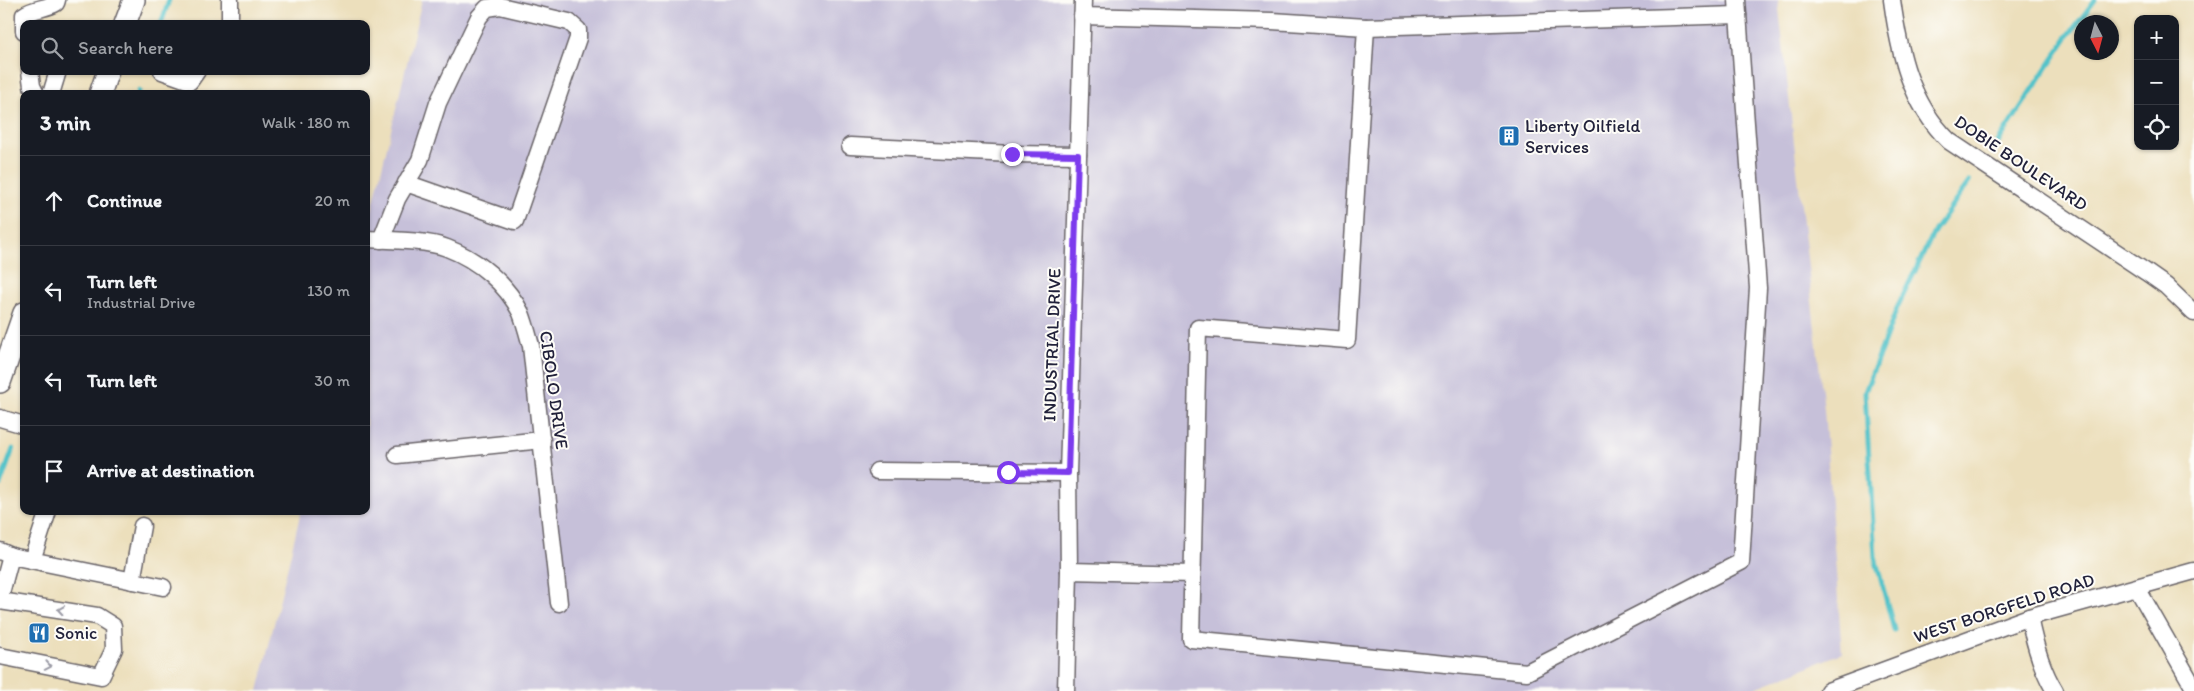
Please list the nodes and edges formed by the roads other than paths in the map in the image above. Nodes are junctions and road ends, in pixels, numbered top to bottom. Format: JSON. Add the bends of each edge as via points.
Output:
{"nodes":[{"id":1,"x":57,"y":0,"type":"edge"},
{"id":2,"x":134,"y":0,"type":"edge"},
{"id":3,"x":230,"y":0,"type":"edge"},
{"id":4,"x":1892,"y":0,"type":"edge"},
{"id":5,"x":1738,"y":7,"type":"edge"},
{"id":6,"x":1082,"y":8,"type":"edge"},
{"id":7,"x":24,"y":20,"type":"edge"},
{"id":8,"x":126,"y":20,"type":"edge"},
{"id":9,"x":230,"y":20,"type":"edge"},
{"id":10,"x":1366,"y":28,"type":"junction"},
{"id":11,"x":31,"y":75,"type":"edge"},
{"id":12,"x":57,"y":75,"type":"edge"},
{"id":13,"x":107,"y":75,"type":"edge"},
{"id":14,"x":173,"y":75,"type":"edge"},
{"id":15,"x":191,"y":82,"type":"edge"},
{"id":16,"x":35,"y":90,"type":"edge"},
{"id":17,"x":52,"y":90,"type":"edge"},
{"id":18,"x":101,"y":90,"type":"edge"},
{"id":19,"x":850,"y":146,"type":"dead end"},
{"id":20,"x":1078,"y":155,"type":"junction"},
{"id":21,"x":406,"y":183,"type":"junction"},
{"id":22,"x":374,"y":240,"type":"edge"},
{"id":23,"x":2194,"y":313,"type":"edge"},
{"id":24,"x":20,"y":321,"type":"edge"},
{"id":25,"x":5,"y":350,"type":"edge"},
{"id":26,"x":0,"y":382,"type":"edge"},
{"id":27,"x":0,"y":418,"type":"edge"},
{"id":28,"x":20,"y":424,"type":"edge"},
{"id":29,"x":542,"y":440,"type":"junction"},
{"id":30,"x":397,"y":455,"type":"dead end"},
{"id":31,"x":877,"y":471,"type":"dead end"},
{"id":32,"x":1068,"y":473,"type":"junction"},
{"id":33,"x":47,"y":515,"type":"edge"},
{"id":34,"x":142,"y":526,"type":"dead end"},
{"id":35,"x":5,"y":554,"type":"edge"},
{"id":36,"x":32,"y":560,"type":"junction"},
{"id":37,"x":1068,"y":571,"type":"junction"},
{"id":38,"x":2194,"y":571,"type":"edge"},
{"id":39,"x":1192,"y":574,"type":"junction"},
{"id":40,"x":132,"y":581,"type":"junction"},
{"id":41,"x":163,"y":587,"type":"dead end"},
{"id":42,"x":2137,"y":588,"type":"junction"},
{"id":43,"x":0,"y":599,"type":"edge"},
{"id":44,"x":559,"y":603,"type":"dead end"},
{"id":45,"x":2029,"y":617,"type":"junction"},
{"id":46,"x":0,"y":656,"type":"edge"},
{"id":47,"x":2194,"y":688,"type":"edge"},
{"id":48,"x":1066,"y":691,"type":"edge"},
{"id":49,"x":1828,"y":691,"type":"edge"},
{"id":50,"x":2054,"y":691,"type":"edge"}],
"edges":[{"from":1,"to":7,"type":"street","via":[[48,8],[29,11]]},
{"from":2,"to":8,"type":"main road"},
{"from":3,"to":9,"type":"street"},
{"from":4,"to":23,"type":"street","name":"DOBIE BOULEVARD","via":[[1905,69],[1938,131],[2166,286]]},
{"from":5,"to":10,"type":"street"},
{"from":5,"to":39,"type":"street","via":[[1758,288],[1741,562],[1527,672],[1191,639]]},
{"from":6,"to":10,"type":"street"},
{"from":6,"to":20,"type":"street","name":"INDUSTRIAL DRIVE"},
{"from":10,"to":39,"type":"street","via":[[1347,340],[1198,328]]},
{"from":11,"to":16,"type":"street"},
{"from":12,"to":17,"type":"street"},
{"from":13,"to":18,"type":"main road"},
{"from":14,"to":15,"type":"street"},
{"from":19,"to":20,"type":"street"},
{"from":20,"to":32,"type":"street","name":"INDUSTRIAL DRIVE"},
{"from":21,"to":21,"type":"street","via":[[420,160],[438,103],[486,8],[500,6],[569,22],[578,30],[516,221]]},
{"from":21,"to":22,"type":"street"},
{"from":22,"to":29,"type":"street","name":"CIBOLO DRIVE","via":[[446,247],[474,262],[502,283],[521,313],[531,346]]},
{"from":24,"to":25,"type":"main road"},
{"from":25,"to":26,"type":"main road"},
{"from":27,"to":28,"type":"street"},
{"from":29,"to":30,"type":"street"},
{"from":29,"to":44,"type":"street","name":"CIBOLO DRIVE"},
{"from":31,"to":32,"type":"street"},
{"from":32,"to":37,"type":"street","name":"INDUSTRIAL DRIVE"},
{"from":33,"to":36,"type":"street"},
{"from":34,"to":40,"type":"street"},
{"from":35,"to":36,"type":"street"},
{"from":35,"to":43,"type":"street"},
{"from":36,"to":40,"type":"street"},
{"from":37,"to":39,"type":"street"},
{"from":37,"to":48,"type":"street","name":"INDUSTRIAL DRIVE"},
{"from":38,"to":42,"type":"street","name":"WEST BORGFELD ROAD"},
{"from":40,"to":41,"type":"street"},
{"from":42,"to":45,"type":"street","name":"WEST BORGFELD ROAD"},
{"from":42,"to":47,"type":"street"},
{"from":46,"to":43,"type":"street","one_way":true,"via":[[101,676],[114,649],[114,626],[97,616]]},
{"from":45,"to":49,"type":"street","name":"WEST BORGFELD ROAD"},
{"from":45,"to":50,"type":"street","via":[[2034,642]]}]}
